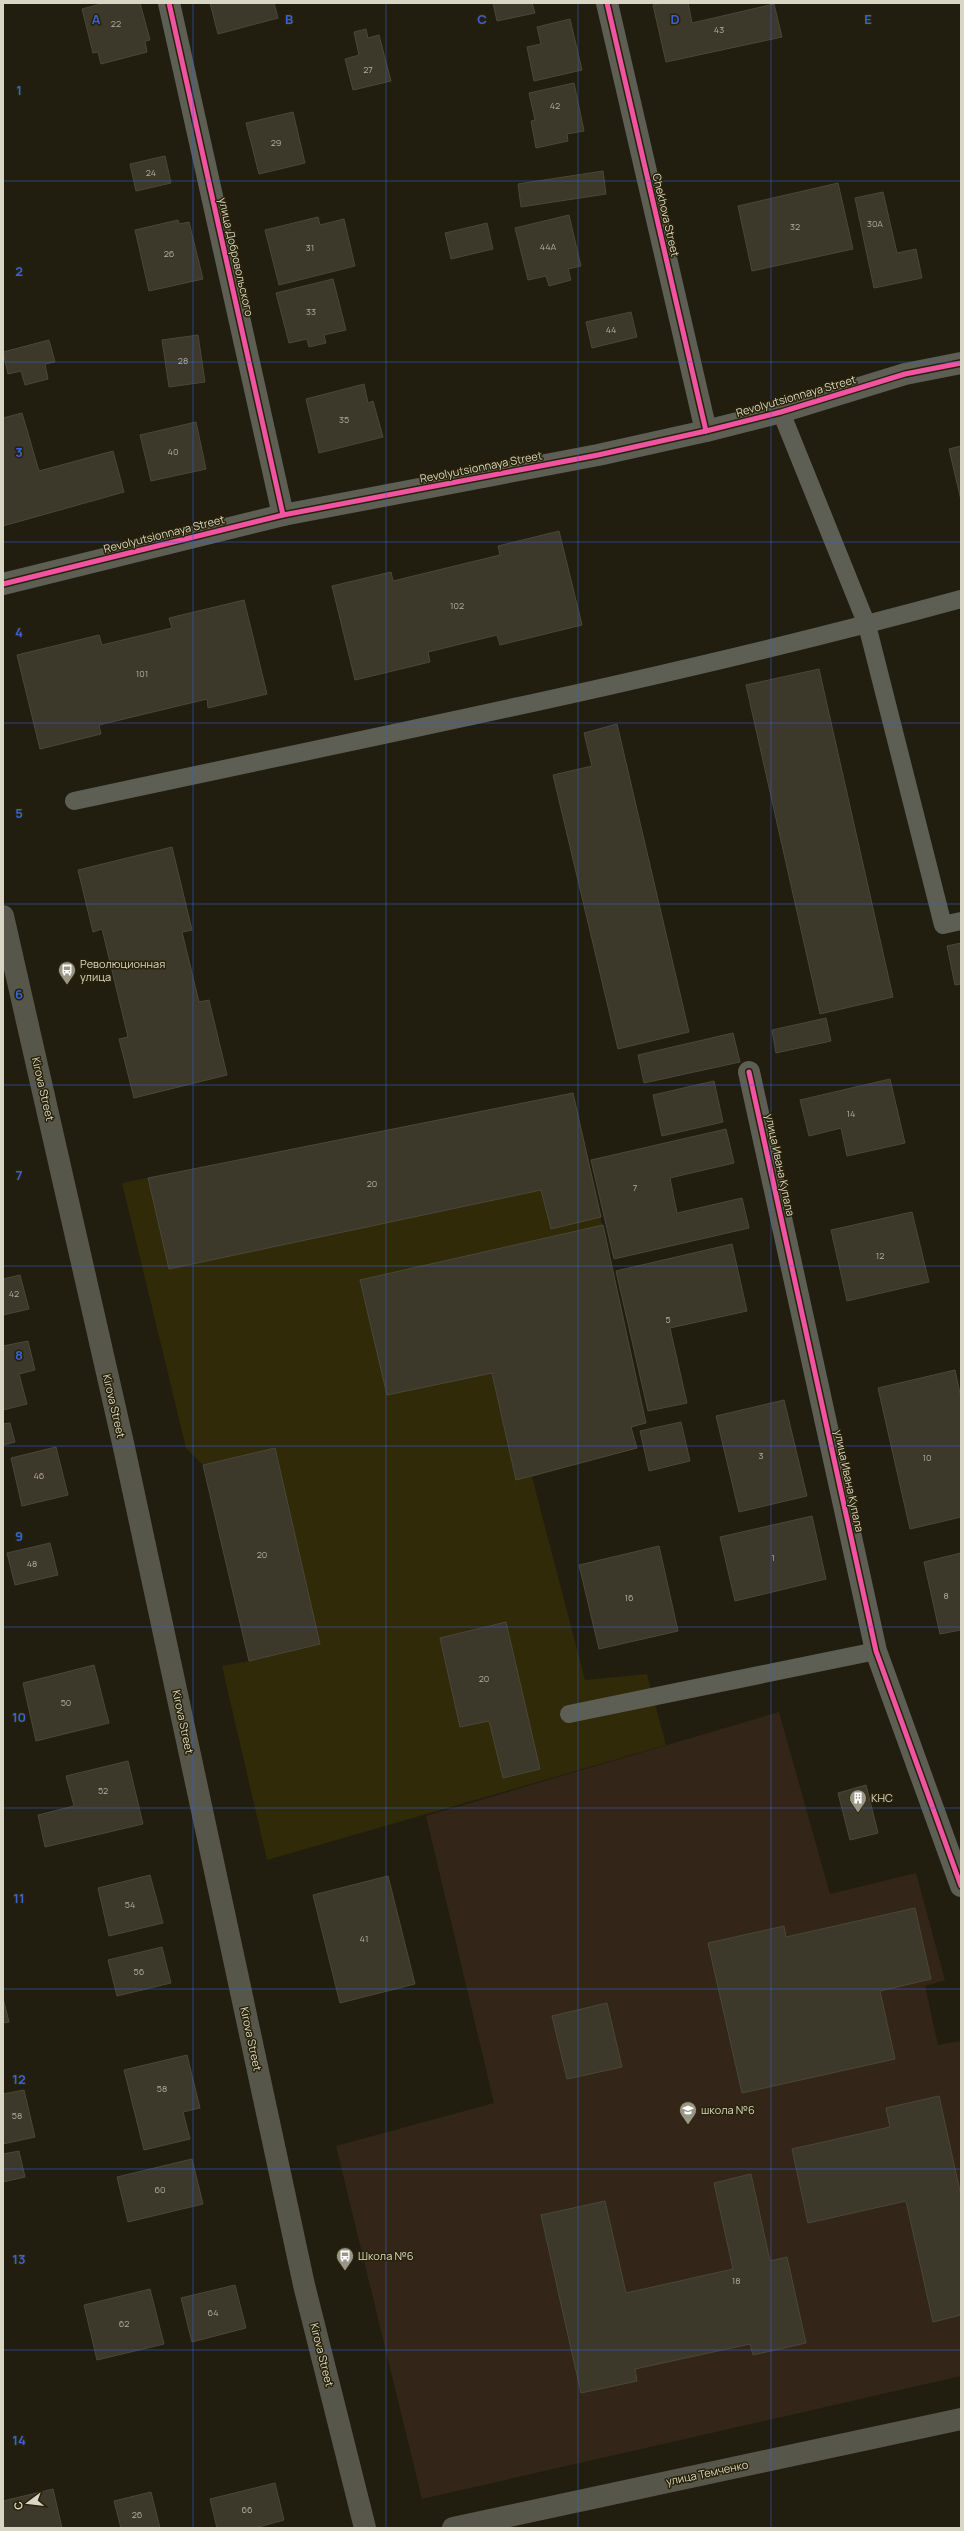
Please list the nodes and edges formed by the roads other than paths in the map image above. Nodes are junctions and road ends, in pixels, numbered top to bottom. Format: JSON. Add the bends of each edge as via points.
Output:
{"nodes":[{"id":1,"x":169,"y":3,"type":"edge"},
{"id":2,"x":607,"y":3,"type":"edge"},
{"id":3,"x":961,"y":363,"type":"edge"},
{"id":4,"x":781,"y":412,"type":"junction"},
{"id":5,"x":706,"y":431,"type":"junction"},
{"id":6,"x":283,"y":515,"type":"junction"},
{"id":7,"x":3,"y":584,"type":"edge"},
{"id":8,"x":961,"y":599,"type":"edge"},
{"id":9,"x":867,"y":625,"type":"junction"},
{"id":10,"x":74,"y":801,"type":"dead end"},
{"id":11,"x":3,"y":916,"type":"edge"},
{"id":12,"x":961,"y":921,"type":"edge"},
{"id":13,"x":749,"y":1072,"type":"dead end"},
{"id":14,"x":876,"y":1651,"type":"junction"},
{"id":15,"x":569,"y":1714,"type":"dead end"},
{"id":16,"x":961,"y":1886,"type":"edge"},
{"id":17,"x":961,"y":2419,"type":"edge"},
{"id":18,"x":365,"y":2528,"type":"edge"},
{"id":19,"x":452,"y":2528,"type":"edge"}],
"edges":[{"from":1,"to":6,"type":"street","name":"улица Добровольского"},
{"from":2,"to":5,"type":"street","name":"Chekhova Street"},
{"from":3,"to":4,"type":"street","name":"Revolyutsionnaya Street","via":[[906,374]]},
{"from":4,"to":5,"type":"street","name":"Revolyutsionnaya Street"},
{"from":4,"to":9,"type":"lane"},
{"from":5,"to":6,"type":"street","name":"Revolyutsionnaya Street","via":[[598,455]]},
{"from":6,"to":7,"type":"street","name":"Revolyutsionnaya Street"},
{"from":8,"to":9,"type":"lane"},
{"from":9,"to":10,"type":"lane","via":[[682,670]]},
{"from":9,"to":12,"type":"lane","via":[[943,925]]},
{"from":11,"to":18,"type":"main road","name":"Kirova Street","via":[[121,1436],[304,2285]]},
{"from":13,"to":14,"type":"street","name":"улица Ивана Купала"},
{"from":14,"to":15,"type":"lane"},
{"from":14,"to":16,"type":"street","name":"улица Ивана Купала"},
{"from":17,"to":19,"type":"main road","name":"улица Темченко"}]}
